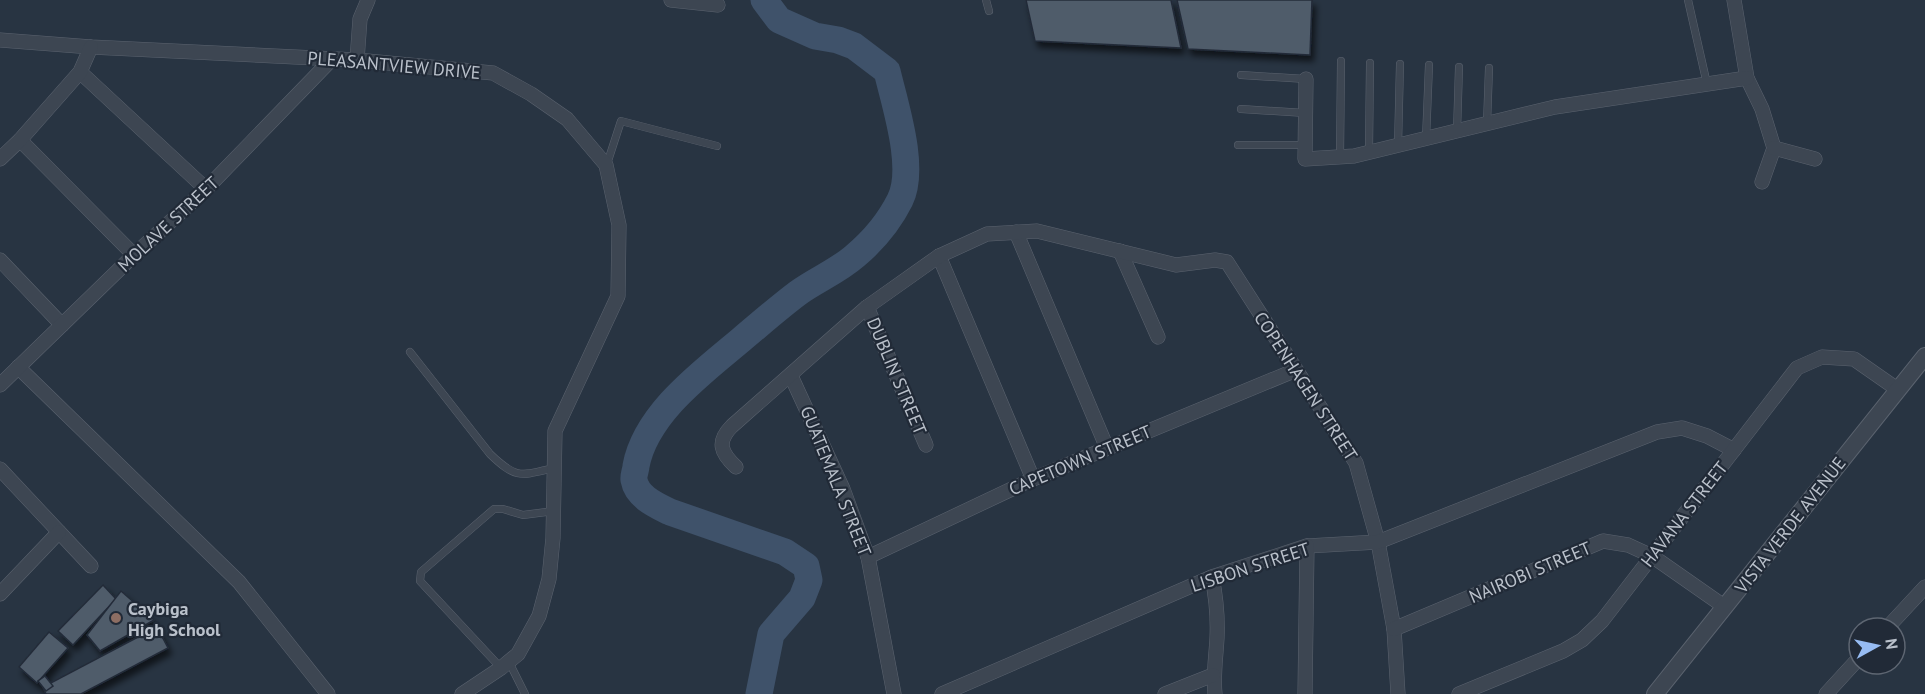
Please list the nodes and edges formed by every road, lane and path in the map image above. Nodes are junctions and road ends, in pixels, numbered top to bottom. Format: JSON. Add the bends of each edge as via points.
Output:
{"nodes":[{"id":1,"x":368,"y":0,"type":"edge"},
{"id":2,"x":671,"y":0,"type":"edge"},
{"id":3,"x":986,"y":0,"type":"edge"},
{"id":4,"x":1688,"y":0,"type":"edge"},
{"id":5,"x":1734,"y":0,"type":"edge"},
{"id":6,"x":718,"y":5,"type":"dead end"},
{"id":7,"x":989,"y":12,"type":"dead end"},
{"id":8,"x":0,"y":40,"type":"edge"},
{"id":9,"x":91,"y":47,"type":"junction"},
{"id":10,"x":332,"y":59,"type":"junction"},
{"id":11,"x":357,"y":60,"type":"junction"},
{"id":12,"x":1341,"y":61,"type":"dead end"},
{"id":13,"x":1370,"y":63,"type":"dead end"},
{"id":14,"x":1400,"y":64,"type":"dead end"},
{"id":15,"x":1429,"y":65,"type":"dead end"},
{"id":16,"x":1459,"y":67,"type":"dead end"},
{"id":17,"x":1489,"y":68,"type":"dead end"},
{"id":18,"x":80,"y":72,"type":"junction"},
{"id":19,"x":1241,"y":75,"type":"dead end"},
{"id":20,"x":1747,"y":78,"type":"junction"},
{"id":21,"x":1306,"y":79,"type":"joint"},
{"id":22,"x":1707,"y":84,"type":"junction"},
{"id":23,"x":1241,"y":109,"type":"dead end"},
{"id":24,"x":1305,"y":112,"type":"junction"},
{"id":25,"x":1487,"y":124,"type":"junction"},
{"id":26,"x":1457,"y":132,"type":"junction"},
{"id":27,"x":1426,"y":139,"type":"junction"},
{"id":28,"x":20,"y":140,"type":"junction"},
{"id":29,"x":1238,"y":145,"type":"dead end"},
{"id":30,"x":1304,"y":145,"type":"junction"},
{"id":31,"x":717,"y":146,"type":"dead end"},
{"id":32,"x":1398,"y":146,"type":"junction"},
{"id":33,"x":1774,"y":148,"type":"junction"},
{"id":34,"x":1369,"y":152,"type":"junction"},
{"id":35,"x":1340,"y":158,"type":"junction"},
{"id":36,"x":0,"y":159,"type":"edge"},
{"id":37,"x":1815,"y":159,"type":"dead end"},
{"id":38,"x":606,"y":165,"type":"junction"},
{"id":39,"x":1762,"y":182,"type":"dead end"},
{"id":40,"x":206,"y":189,"type":"junction"},
{"id":41,"x":1016,"y":232,"type":"junction"},
{"id":42,"x":1120,"y":251,"type":"junction"},
{"id":43,"x":134,"y":255,"type":"junction"},
{"id":44,"x":939,"y":256,"type":"junction"},
{"id":45,"x":0,"y":260,"type":"edge"},
{"id":46,"x":867,"y":307,"type":"junction"},
{"id":47,"x":62,"y":325,"type":"junction"},
{"id":48,"x":1158,"y":338,"type":"dead end"},
{"id":49,"x":410,"y":352,"type":"dead end"},
{"id":50,"x":1925,"y":356,"type":"edge"},
{"id":51,"x":18,"y":367,"type":"junction"},
{"id":52,"x":1296,"y":370,"type":"junction"},
{"id":53,"x":791,"y":375,"type":"junction"},
{"id":54,"x":0,"y":385,"type":"edge"},
{"id":55,"x":1897,"y":389,"type":"junction"},
{"id":56,"x":926,"y":445,"type":"dead end"},
{"id":57,"x":1107,"y":447,"type":"junction"},
{"id":58,"x":1734,"y":450,"type":"junction"},
{"id":59,"x":736,"y":466,"type":"dead end"},
{"id":60,"x":554,"y":468,"type":"junction"},
{"id":61,"x":0,"y":470,"type":"edge"},
{"id":62,"x":1033,"y":478,"type":"junction"},
{"id":63,"x":554,"y":511,"type":"junction"},
{"id":64,"x":59,"y":532,"type":"junction"},
{"id":65,"x":1378,"y":543,"type":"junction"},
{"id":66,"x":1307,"y":546,"type":"junction"},
{"id":67,"x":1652,"y":556,"type":"junction"},
{"id":68,"x":868,"y":557,"type":"junction"},
{"id":69,"x":91,"y":566,"type":"dead end"},
{"id":70,"x":1212,"y":577,"type":"junction"},
{"id":71,"x":1925,"y":587,"type":"edge"},
{"id":72,"x":0,"y":594,"type":"edge"},
{"id":73,"x":1725,"y":607,"type":"junction"},
{"id":74,"x":1898,"y":616,"type":"edge"},
{"id":75,"x":1394,"y":629,"type":"junction"},
{"id":76,"x":505,"y":665,"type":"junction"},
{"id":77,"x":1847,"y":671,"type":"edge"},
{"id":78,"x":1213,"y":675,"type":"junction"},
{"id":79,"x":328,"y":694,"type":"edge"},
{"id":80,"x":462,"y":694,"type":"edge"},
{"id":81,"x":525,"y":694,"type":"edge"},
{"id":82,"x":894,"y":694,"type":"edge"},
{"id":83,"x":942,"y":694,"type":"edge"},
{"id":84,"x":1165,"y":694,"type":"edge"},
{"id":85,"x":1215,"y":694,"type":"edge"},
{"id":86,"x":1305,"y":694,"type":"edge"},
{"id":87,"x":1398,"y":694,"type":"edge"},
{"id":88,"x":1459,"y":694,"type":"edge"},
{"id":89,"x":1655,"y":694,"type":"edge"},
{"id":90,"x":1826,"y":694,"type":"edge"}],
"edges":[{"from":1,"to":11,"type":"street","via":[[360,19]]},
{"from":2,"to":6,"type":"street"},
{"from":3,"to":7,"type":"lane"},
{"from":4,"to":22,"type":"lane"},
{"from":5,"to":20,"type":"street"},
{"from":8,"to":9,"type":"street","name":"PLEASANTVIEW DRIVE"},
{"from":9,"to":10,"type":"street","name":"PLEASANTVIEW DRIVE"},
{"from":9,"to":18,"type":"street"},
{"from":10,"to":11,"type":"street","name":"PLEASANTVIEW DRIVE"},
{"from":10,"to":40,"type":"street","name":"MOLAVE STREET"},
{"from":11,"to":38,"type":"street","name":"PLEASANTVIEW DRIVE","via":[[493,73],[567,119]]},
{"from":12,"to":35,"type":"lane"},
{"from":13,"to":34,"type":"lane"},
{"from":14,"to":32,"type":"lane"},
{"from":15,"to":27,"type":"lane"},
{"from":16,"to":26,"type":"lane"},
{"from":17,"to":25,"type":"lane"},
{"from":18,"to":28,"type":"street"},
{"from":18,"to":40,"type":"street"},
{"from":19,"to":21,"type":"lane"},
{"from":20,"to":22,"type":"street"},
{"from":20,"to":33,"type":"street"},
{"from":21,"to":24,"type":"street"},
{"from":22,"to":25,"type":"street","via":[[1555,108]]},
{"from":23,"to":24,"type":"lane"},
{"from":24,"to":30,"type":"street"},
{"from":25,"to":26,"type":"street"},
{"from":26,"to":27,"type":"street"},
{"from":27,"to":32,"type":"street"},
{"from":28,"to":36,"type":"street"},
{"from":28,"to":43,"type":"street"},
{"from":29,"to":30,"type":"lane"},
{"from":30,"to":35,"type":"street","via":[[1305,159]]},
{"from":31,"to":38,"type":"lane","via":[[621,121]]},
{"from":32,"to":34,"type":"street"},
{"from":33,"to":37,"type":"street"},
{"from":33,"to":39,"type":"street"},
{"from":34,"to":35,"type":"street"},
{"from":38,"to":60,"type":"street","name":"PLEASANTVIEW DRIVE","via":[[619,225],[618,296],[555,431]]},
{"from":40,"to":43,"type":"street","name":"MOLAVE STREET"},
{"from":41,"to":42,"type":"street","via":[[1037,231]]},
{"from":41,"to":44,"type":"street","via":[[987,234]]},
{"from":41,"to":57,"type":"street"},
{"from":42,"to":48,"type":"street"},
{"from":42,"to":52,"type":"street","name":"COPENHAGEN STREET","via":[[1176,265],[1227,262]]},
{"from":43,"to":47,"type":"street","name":"MOLAVE STREET"},
{"from":44,"to":46,"type":"street"},
{"from":44,"to":62,"type":"street"},
{"from":45,"to":47,"type":"street"},
{"from":46,"to":53,"type":"street"},
{"from":46,"to":56,"type":"street","name":"DUBLIN STREET"},
{"from":47,"to":51,"type":"street","name":"MOLAVE STREET"},
{"from":49,"to":60,"type":"lane","via":[[502,465],[515,474]]},
{"from":50,"to":55,"type":"street","name":"VISTA VERDE AVENUE"},
{"from":51,"to":54,"type":"street","name":"MOLAVE STREET"},
{"from":51,"to":79,"type":"street","via":[[239,582]]},
{"from":52,"to":57,"type":"street","name":"CAPETOWN STREET"},
{"from":52,"to":65,"type":"street","name":"COPENHAGEN STREET","via":[[1356,462]]},
{"from":53,"to":59,"type":"street","via":[[724,434],[723,451]]},
{"from":53,"to":68,"type":"street","name":"GUATEMALA STREET","via":[[843,489]]},
{"from":55,"to":58,"type":"street","name":"HAVANA STREET","via":[[1854,359],[1822,357],[1797,368]]},
{"from":55,"to":73,"type":"street","name":"VISTA VERDE AVENUE"},
{"from":57,"to":62,"type":"street","name":"CAPETOWN STREET"},
{"from":58,"to":65,"type":"street","name":"LISBON STREET","via":[[1682,428],[1657,432]]},
{"from":58,"to":67,"type":"street","name":"HAVANA STREET"},
{"from":60,"to":63,"type":"street","name":"PLEASANTVIEW DRIVE"},
{"from":61,"to":64,"type":"street"},
{"from":62,"to":68,"type":"street","name":"CAPETOWN STREET"},
{"from":63,"to":76,"type":"street","name":"PLEASANTVIEW DRIVE","via":[[549,579],[539,616],[518,654]]},
{"from":63,"to":76,"type":"lane","via":[[524,515],[494,509],[419,576]]},
{"from":64,"to":69,"type":"street"},
{"from":64,"to":72,"type":"street"},
{"from":65,"to":66,"type":"street","name":"LISBON STREET"},
{"from":65,"to":75,"type":"street","name":"COPENHAGEN STREET"},
{"from":66,"to":70,"type":"street","name":"LISBON STREET"},
{"from":66,"to":86,"type":"street"},
{"from":67,"to":73,"type":"street","name":"NAIROBI STREET"},
{"from":67,"to":75,"type":"street","name":"NAIROBI STREET","via":[[1628,545],[1603,541]]},
{"from":67,"to":88,"type":"street","name":"HAVANA STREET","via":[[1602,621],[1582,639],[1563,651]]},
{"from":68,"to":82,"type":"street","name":"GUATEMALA STREET"},
{"from":70,"to":78,"type":"street","via":[[1217,599]]},
{"from":70,"to":83,"type":"street","name":"LISBON STREET"},
{"from":71,"to":74,"type":"street"},
{"from":73,"to":89,"type":"street","name":"VISTA VERDE AVENUE"},
{"from":75,"to":87,"type":"street","name":"COPENHAGEN STREET"},
{"from":76,"to":80,"type":"street","name":"PLEASANTVIEW DRIVE"},
{"from":76,"to":81,"type":"lane"},
{"from":77,"to":90,"type":"street"},
{"from":78,"to":84,"type":"street"},
{"from":78,"to":85,"type":"street"}]}
